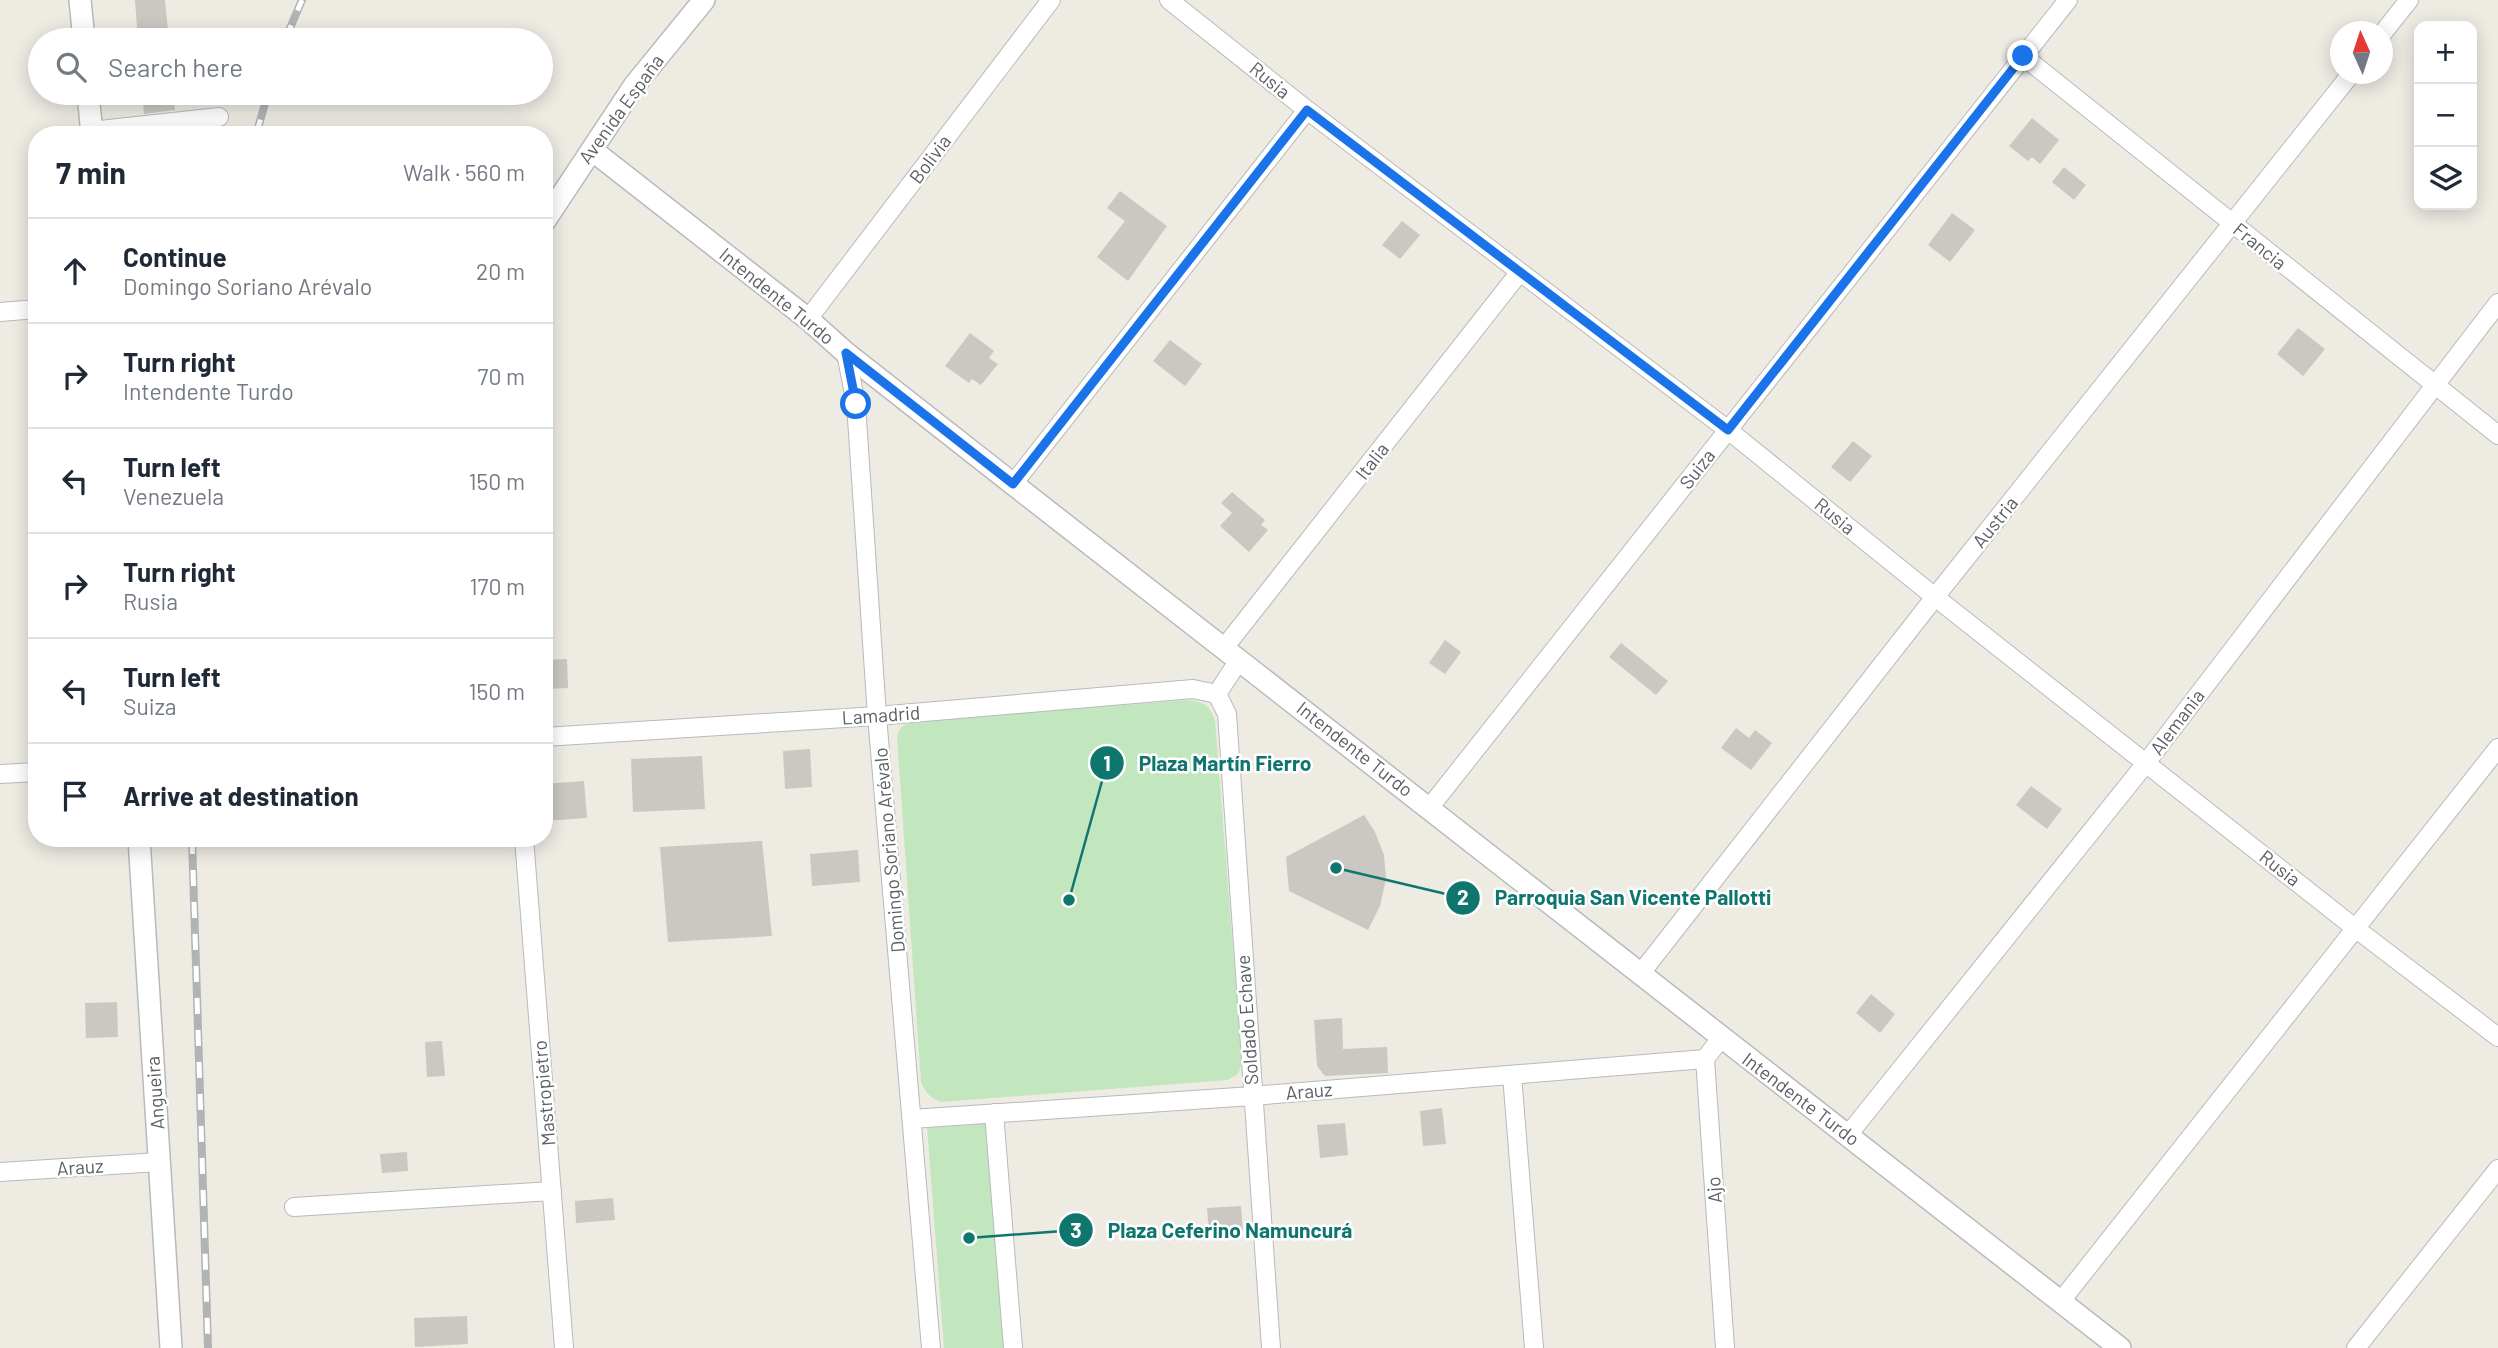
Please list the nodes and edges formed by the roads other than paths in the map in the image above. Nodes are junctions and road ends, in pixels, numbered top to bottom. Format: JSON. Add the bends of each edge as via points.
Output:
{"nodes":[{"id":1,"x":80,"y":0,"type":"edge"},
{"id":2,"x":704,"y":0,"type":"edge"},
{"id":3,"x":1051,"y":0,"type":"edge"},
{"id":4,"x":1169,"y":0,"type":"edge"},
{"id":5,"x":2068,"y":0,"type":"edge"},
{"id":6,"x":2409,"y":0,"type":"edge"},
{"id":7,"x":2392,"y":21,"type":"edge"},
{"id":8,"x":83,"y":28,"type":"edge"},
{"id":9,"x":2023,"y":56,"type":"junction"},
{"id":10,"x":2343,"y":84,"type":"edge"},
{"id":11,"x":89,"y":105,"type":"edge"},
{"id":12,"x":1307,"y":110,"type":"junction"},
{"id":13,"x":219,"y":117,"type":"dead end"},
{"id":14,"x":90,"y":126,"type":"edge"},
{"id":15,"x":147,"y":126,"type":"edge"},
{"id":16,"x":592,"y":149,"type":"junction"},
{"id":17,"x":553,"y":208,"type":"edge"},
{"id":18,"x":2233,"y":224,"type":"junction"},
{"id":19,"x":1520,"y":273,"type":"junction"},
{"id":20,"x":2498,"y":303,"type":"edge"},
{"id":21,"x":28,"y":310,"type":"edge"},
{"id":22,"x":0,"y":312,"type":"edge"},
{"id":23,"x":808,"y":319,"type":"junction"},
{"id":24,"x":846,"y":353,"type":"junction"},
{"id":25,"x":2434,"y":385,"type":"junction"},
{"id":26,"x":1728,"y":430,"type":"junction"},
{"id":27,"x":2498,"y":435,"type":"edge"},
{"id":28,"x":1013,"y":484,"type":"junction"},
{"id":29,"x":1935,"y":597,"type":"junction"},
{"id":30,"x":1231,"y":654,"type":"junction"},
{"id":31,"x":1217,"y":694,"type":"junction"},
{"id":32,"x":877,"y":716,"type":"junction"},
{"id":33,"x":553,"y":736,"type":"edge"},
{"id":34,"x":2498,"y":748,"type":"edge"},
{"id":35,"x":2146,"y":763,"type":"junction"},
{"id":36,"x":28,"y":772,"type":"edge"},
{"id":37,"x":0,"y":774,"type":"edge"},
{"id":38,"x":1430,"y":807,"type":"junction"},
{"id":39,"x":140,"y":847,"type":"edge"},
{"id":40,"x":525,"y":847,"type":"edge"},
{"id":41,"x":2355,"y":928,"type":"junction"},
{"id":42,"x":1641,"y":973,"type":"junction"},
{"id":43,"x":2498,"y":1037,"type":"edge"},
{"id":44,"x":1721,"y":1038,"type":"junction"},
{"id":45,"x":1705,"y":1059,"type":"junction"},
{"id":46,"x":1512,"y":1075,"type":"junction"},
{"id":47,"x":1252,"y":1096,"type":"junction"},
{"id":48,"x":994,"y":1113,"type":"junction"},
{"id":49,"x":912,"y":1119,"type":"junction"},
{"id":50,"x":1848,"y":1135,"type":"junction"},
{"id":51,"x":159,"y":1162,"type":"junction"},
{"id":52,"x":2498,"y":1169,"type":"edge"},
{"id":53,"x":0,"y":1172,"type":"edge"},
{"id":54,"x":552,"y":1191,"type":"junction"},
{"id":55,"x":293,"y":1207,"type":"dead end"},
{"id":56,"x":2061,"y":1301,"type":"junction"},
{"id":57,"x":171,"y":1348,"type":"edge"},
{"id":58,"x":564,"y":1348,"type":"edge"},
{"id":59,"x":931,"y":1348,"type":"edge"},
{"id":60,"x":1013,"y":1348,"type":"edge"},
{"id":61,"x":1271,"y":1348,"type":"edge"},
{"id":62,"x":1534,"y":1348,"type":"edge"},
{"id":63,"x":1725,"y":1348,"type":"edge"},
{"id":64,"x":2120,"y":1348,"type":"edge"},
{"id":65,"x":2356,"y":1348,"type":"edge"}],
"edges":[{"from":1,"to":8,"type":"street"},
{"from":2,"to":16,"type":"street","name":"Avenida España","via":[[634,86]]},
{"from":3,"to":23,"type":"street","name":"Bolivia"},
{"from":4,"to":12,"type":"street","name":"Rusia"},
{"from":5,"to":9,"type":"street","name":"Suiza"},
{"from":6,"to":7,"type":"street"},
{"from":9,"to":18,"type":"street","name":"Francia"},
{"from":9,"to":26,"type":"street","name":"Suiza"},
{"from":10,"to":18,"type":"street","name":"Austria"},
{"from":11,"to":14,"type":"street"},
{"from":12,"to":19,"type":"street","name":"Rusia"},
{"from":12,"to":28,"type":"street"},
{"from":13,"to":15,"type":"street"},
{"from":16,"to":17,"type":"street","name":"Avenida España"},
{"from":16,"to":23,"type":"street","name":"Intendente Turdo"},
{"from":18,"to":25,"type":"street","name":"Francia"},
{"from":18,"to":29,"type":"street","name":"Austria"},
{"from":19,"to":26,"type":"street","name":"Rusia"},
{"from":19,"to":30,"type":"street","name":"Italia"},
{"from":20,"to":25,"type":"street","name":"Alemania"},
{"from":21,"to":22,"type":"street"},
{"from":23,"to":24,"type":"street","name":"Intendente Turdo"},
{"from":24,"to":28,"type":"street","name":"Intendente Turdo"},
{"from":24,"to":32,"type":"street","name":"Domingo Soriano Arévalo","via":[[856,404]]},
{"from":25,"to":27,"type":"street","name":"Francia"},
{"from":25,"to":35,"type":"street","name":"Alemania"},
{"from":26,"to":29,"type":"street","name":"Rusia"},
{"from":26,"to":38,"type":"street","name":"Suiza"},
{"from":28,"to":30,"type":"street","name":"Intendente Turdo"},
{"from":29,"to":35,"type":"street","name":"Rusia"},
{"from":29,"to":42,"type":"street","name":"Austria"},
{"from":30,"to":31,"type":"street","name":"Italia"},
{"from":30,"to":38,"type":"street","name":"Intendente Turdo"},
{"from":31,"to":32,"type":"street","name":"Lamadrid","via":[[1193,689]]},
{"from":31,"to":47,"type":"street","name":"Soldado Echave","via":[[1227,714]]},
{"from":32,"to":33,"type":"street","name":"Lamadrid"},
{"from":32,"to":49,"type":"street","name":"Domingo Soriano Arévalo"},
{"from":34,"to":41,"type":"street"},
{"from":35,"to":41,"type":"street","name":"Rusia"},
{"from":35,"to":50,"type":"street","name":"Alemania"},
{"from":36,"to":37,"type":"street"},
{"from":38,"to":42,"type":"street","name":"Intendente Turdo"},
{"from":39,"to":51,"type":"street","name":"Angueira"},
{"from":40,"to":54,"type":"street","name":"Mastropietro"},
{"from":41,"to":43,"type":"street","name":"Rusia"},
{"from":41,"to":56,"type":"street"},
{"from":42,"to":44,"type":"street","name":"Intendente Turdo"},
{"from":44,"to":45,"type":"street"},
{"from":44,"to":50,"type":"street","name":"Intendente Turdo"},
{"from":45,"to":46,"type":"street","name":"Arauz"},
{"from":45,"to":63,"type":"street","name":"Ajo"},
{"from":46,"to":47,"type":"street","name":"Arauz"},
{"from":46,"to":62,"type":"street"},
{"from":47,"to":48,"type":"street","name":"Arauz"},
{"from":47,"to":61,"type":"street","name":"Soldado Echave"},
{"from":48,"to":49,"type":"street","name":"Arauz"},
{"from":48,"to":60,"type":"street"},
{"from":49,"to":59,"type":"street","name":"Domingo Soriano Arévalo"},
{"from":50,"to":56,"type":"street","name":"Intendente Turdo"},
{"from":51,"to":53,"type":"street","name":"Arauz"},
{"from":51,"to":57,"type":"street","name":"Angueira"},
{"from":52,"to":65,"type":"street"},
{"from":54,"to":55,"type":"street"},
{"from":54,"to":58,"type":"street","name":"Mastropietro"},
{"from":56,"to":64,"type":"street","name":"Intendente Turdo"}]}
